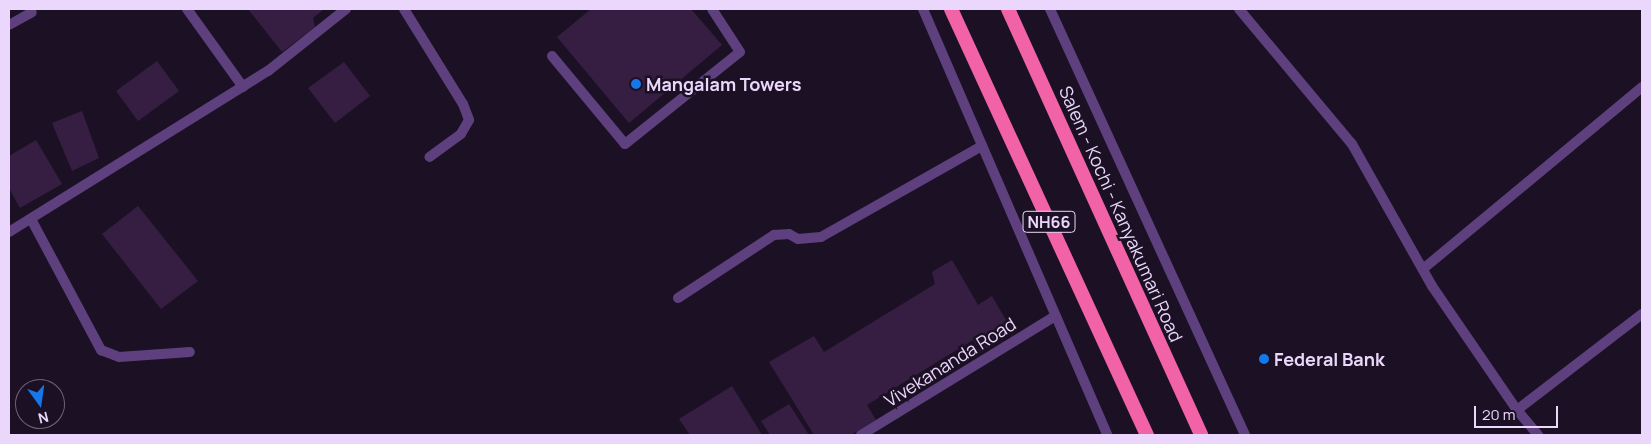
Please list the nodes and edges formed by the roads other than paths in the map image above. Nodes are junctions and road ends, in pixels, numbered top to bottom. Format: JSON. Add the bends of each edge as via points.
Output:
{"nodes":[{"id":1,"x":188,"y":9,"type":"edge"},
{"id":2,"x":346,"y":9,"type":"edge"},
{"id":3,"x":404,"y":9,"type":"edge"},
{"id":4,"x":712,"y":9,"type":"edge"},
{"id":5,"x":922,"y":9,"type":"edge"},
{"id":6,"x":951,"y":9,"type":"edge"},
{"id":7,"x":1008,"y":9,"type":"edge"},
{"id":8,"x":1050,"y":9,"type":"edge"},
{"id":9,"x":1239,"y":9,"type":"edge"},
{"id":10,"x":32,"y":12,"type":"dead end"},
{"id":11,"x":9,"y":24,"type":"edge"},
{"id":12,"x":552,"y":56,"type":"dead end"},
{"id":13,"x":243,"y":87,"type":"junction"},
{"id":14,"x":1642,"y":87,"type":"edge"},
{"id":15,"x":982,"y":146,"type":"junction"},
{"id":16,"x":430,"y":157,"type":"dead end"},
{"id":17,"x":30,"y":219,"type":"junction"},
{"id":18,"x":9,"y":232,"type":"edge"},
{"id":19,"x":1422,"y":269,"type":"junction"},
{"id":20,"x":678,"y":298,"type":"dead end"},
{"id":21,"x":1642,"y":314,"type":"edge"},
{"id":22,"x":1055,"y":316,"type":"junction"},
{"id":23,"x":190,"y":352,"type":"dead end"},
{"id":24,"x":1517,"y":410,"type":"junction"},
{"id":25,"x":862,"y":435,"type":"edge"},
{"id":26,"x":1106,"y":435,"type":"edge"},
{"id":27,"x":1147,"y":435,"type":"edge"},
{"id":28,"x":1201,"y":435,"type":"edge"},
{"id":29,"x":1245,"y":435,"type":"edge"},
{"id":30,"x":1538,"y":435,"type":"edge"}],
"edges":[{"from":1,"to":13,"type":"street"},
{"from":2,"to":13,"type":"street"},
{"from":3,"to":16,"type":"street","via":[[463,104],[469,120],[461,134]]},
{"from":4,"to":12,"type":"street","via":[[740,52],[625,144]]},
{"from":5,"to":15,"type":"street"},
{"from":6,"to":27,"type":"highway","number":"NH66"},
{"from":7,"to":28,"type":"highway","name":"Salem - Kochi - Kanyakumari Road","number":"NH66"},
{"from":8,"to":29,"type":"street"},
{"from":9,"to":19,"type":"street","via":[[1352,144]]},
{"from":10,"to":11,"type":"street"},
{"from":13,"to":17,"type":"street"},
{"from":14,"to":19,"type":"street"},
{"from":15,"to":20,"type":"street","via":[[821,237],[798,239],[789,234],[774,235]]},
{"from":15,"to":22,"type":"street"},
{"from":17,"to":18,"type":"street"},
{"from":17,"to":23,"type":"street","via":[[101,350],[119,357]]},
{"from":19,"to":24,"type":"street"},
{"from":21,"to":24,"type":"street"},
{"from":22,"to":25,"type":"street","name":"Vivekananda Road"},
{"from":22,"to":26,"type":"street"},
{"from":24,"to":30,"type":"street"}]}
